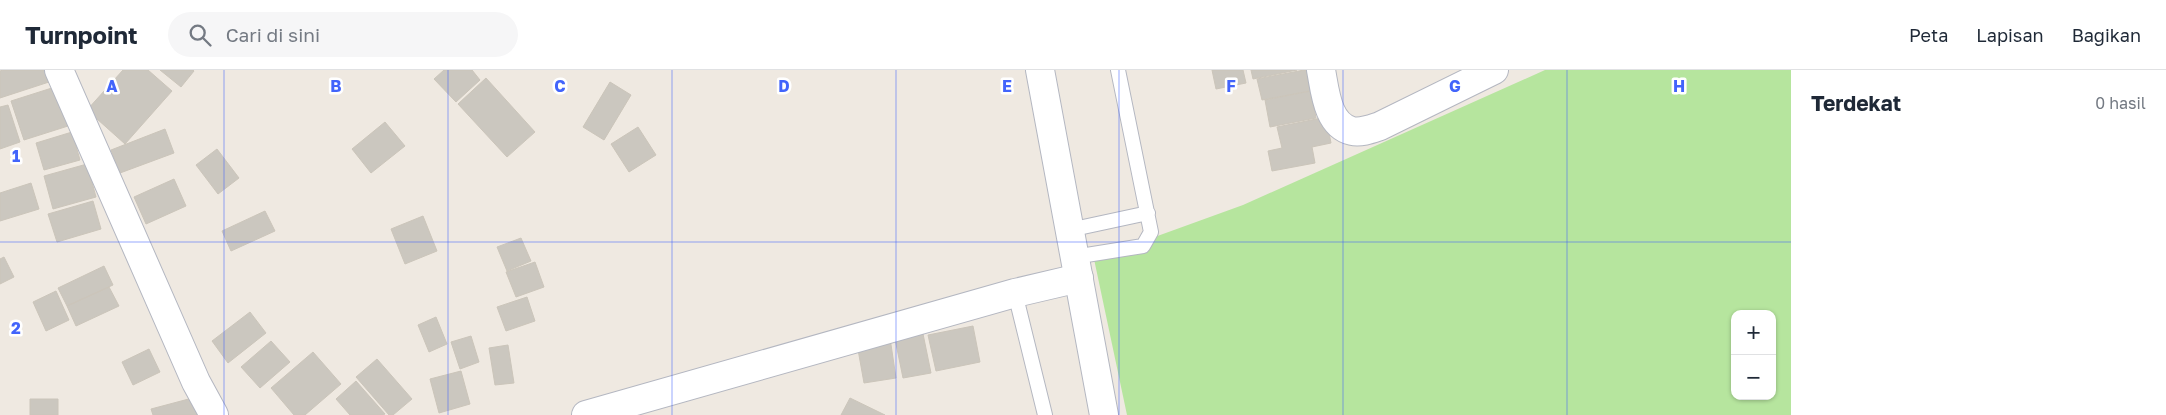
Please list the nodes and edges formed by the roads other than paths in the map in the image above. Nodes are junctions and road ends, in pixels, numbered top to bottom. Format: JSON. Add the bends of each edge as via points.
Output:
{"nodes":[{"id":1,"x":59,"y":70,"type":"edge"},
{"id":2,"x":1040,"y":70,"type":"edge"},
{"id":3,"x":1118,"y":70,"type":"edge"},
{"id":4,"x":1321,"y":70,"type":"edge"},
{"id":5,"x":1494,"y":70,"type":"edge"},
{"id":6,"x":1148,"y":213,"type":"junction"},
{"id":7,"x":1069,"y":230,"type":"junction"},
{"id":8,"x":1077,"y":267,"type":"junction"},
{"id":9,"x":1015,"y":293,"type":"junction"},
{"id":10,"x":214,"y":415,"type":"edge"},
{"id":11,"x":586,"y":415,"type":"edge"},
{"id":12,"x":1045,"y":415,"type":"edge"},
{"id":13,"x":1104,"y":415,"type":"edge"}],
"edges":[{"from":1,"to":10,"type":"street","via":[[196,382]]},
{"from":2,"to":7,"type":"street"},
{"from":3,"to":6,"type":"lane"},
{"from":4,"to":5,"type":"street","via":[[1329,110],[1341,126],[1363,131],[1380,126]]},
{"from":6,"to":7,"type":"lane"},
{"from":6,"to":8,"type":"lane","via":[[1151,232],[1143,246]]},
{"from":7,"to":8,"type":"street"},
{"from":8,"to":9,"type":"street"},
{"from":8,"to":13,"type":"street"},
{"from":9,"to":11,"type":"street"},
{"from":9,"to":12,"type":"lane"}]}
